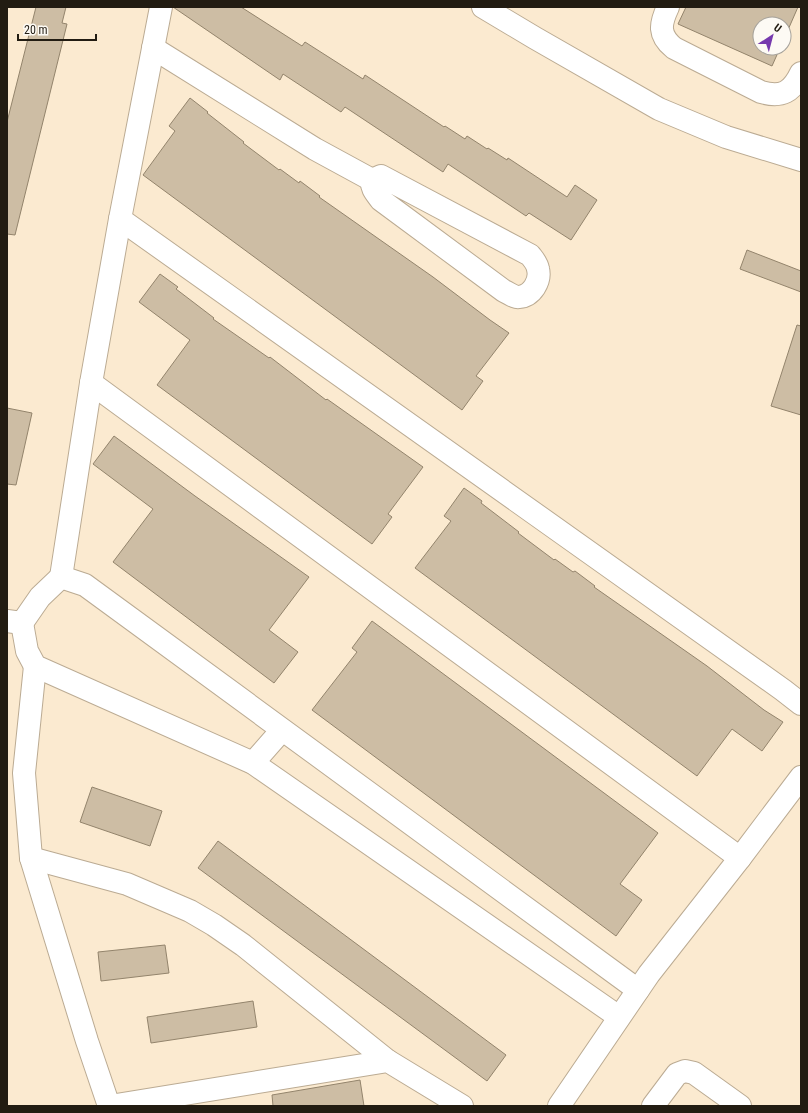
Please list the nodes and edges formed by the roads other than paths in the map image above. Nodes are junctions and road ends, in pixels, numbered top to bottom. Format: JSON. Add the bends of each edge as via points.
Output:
{"nodes":[{"id":1,"x":161,"y":7,"type":"edge"},
{"id":2,"x":484,"y":7,"type":"edge"},
{"id":3,"x":668,"y":7,"type":"edge"},
{"id":4,"x":153,"y":48,"type":"junction"},
{"id":5,"x":801,"y":72,"type":"edge"},
{"id":6,"x":801,"y":160,"type":"edge"},
{"id":7,"x":372,"y":180,"type":"junction"},
{"id":8,"x":120,"y":219,"type":"junction"},
{"id":9,"x":91,"y":384,"type":"junction"},
{"id":10,"x":61,"y":577,"type":"junction"},
{"id":11,"x":15,"y":622,"type":"edge"},
{"id":12,"x":35,"y":666,"type":"junction"},
{"id":13,"x":801,"y":704,"type":"edge"},
{"id":14,"x":282,"y":730,"type":"junction"},
{"id":15,"x":253,"y":762,"type":"junction"},
{"id":16,"x":801,"y":777,"type":"edge"},
{"id":17,"x":31,"y":858,"type":"junction"},
{"id":18,"x":740,"y":858,"type":"junction"},
{"id":19,"x":638,"y":990,"type":"junction"},
{"id":20,"x":619,"y":1017,"type":"junction"},
{"id":21,"x":388,"y":1061,"type":"junction"},
{"id":22,"x":110,"y":1106,"type":"edge"},
{"id":23,"x":462,"y":1106,"type":"edge"},
{"id":24,"x":559,"y":1106,"type":"edge"},
{"id":25,"x":653,"y":1106,"type":"edge"},
{"id":26,"x":740,"y":1106,"type":"edge"}],
"edges":[{"from":1,"to":4,"type":"street"},
{"from":2,"to":6,"type":"street","via":[[659,109],[726,137]]},
{"from":3,"to":5,"type":"street","via":[[662,19],[662,29],[667,42],[674,48],[761,92],[780,95],[795,86]]},
{"from":4,"to":7,"type":"street","via":[[315,149]]},
{"from":4,"to":8,"type":"street"},
{"from":7,"to":7,"type":"street","via":[[381,176],[390,180],[530,255],[538,269],[537,284],[528,295],[518,298],[504,291],[381,200],[373,189]]},
{"from":8,"to":9,"type":"street"},
{"from":8,"to":13,"type":"street"},
{"from":9,"to":10,"type":"street"},
{"from":9,"to":18,"type":"street"},
{"from":10,"to":11,"type":"street"},
{"from":10,"to":14,"type":"street","via":[[85,585]]},
{"from":11,"to":12,"type":"street"},
{"from":12,"to":15,"type":"street"},
{"from":12,"to":17,"type":"street","via":[[24,773]]},
{"from":14,"to":15,"type":"street"},
{"from":14,"to":19,"type":"street"},
{"from":15,"to":20,"type":"street"},
{"from":16,"to":18,"type":"street"},
{"from":17,"to":21,"type":"street","via":[[127,884],[196,914],[243,945]]},
{"from":17,"to":22,"type":"street"},
{"from":18,"to":19,"type":"street"},
{"from":19,"to":20,"type":"street"},
{"from":20,"to":24,"type":"street"},
{"from":21,"to":22,"type":"street"},
{"from":21,"to":23,"type":"street"},
{"from":25,"to":26,"type":"street","via":[[678,1074],[685,1071],[694,1073]]}]}
